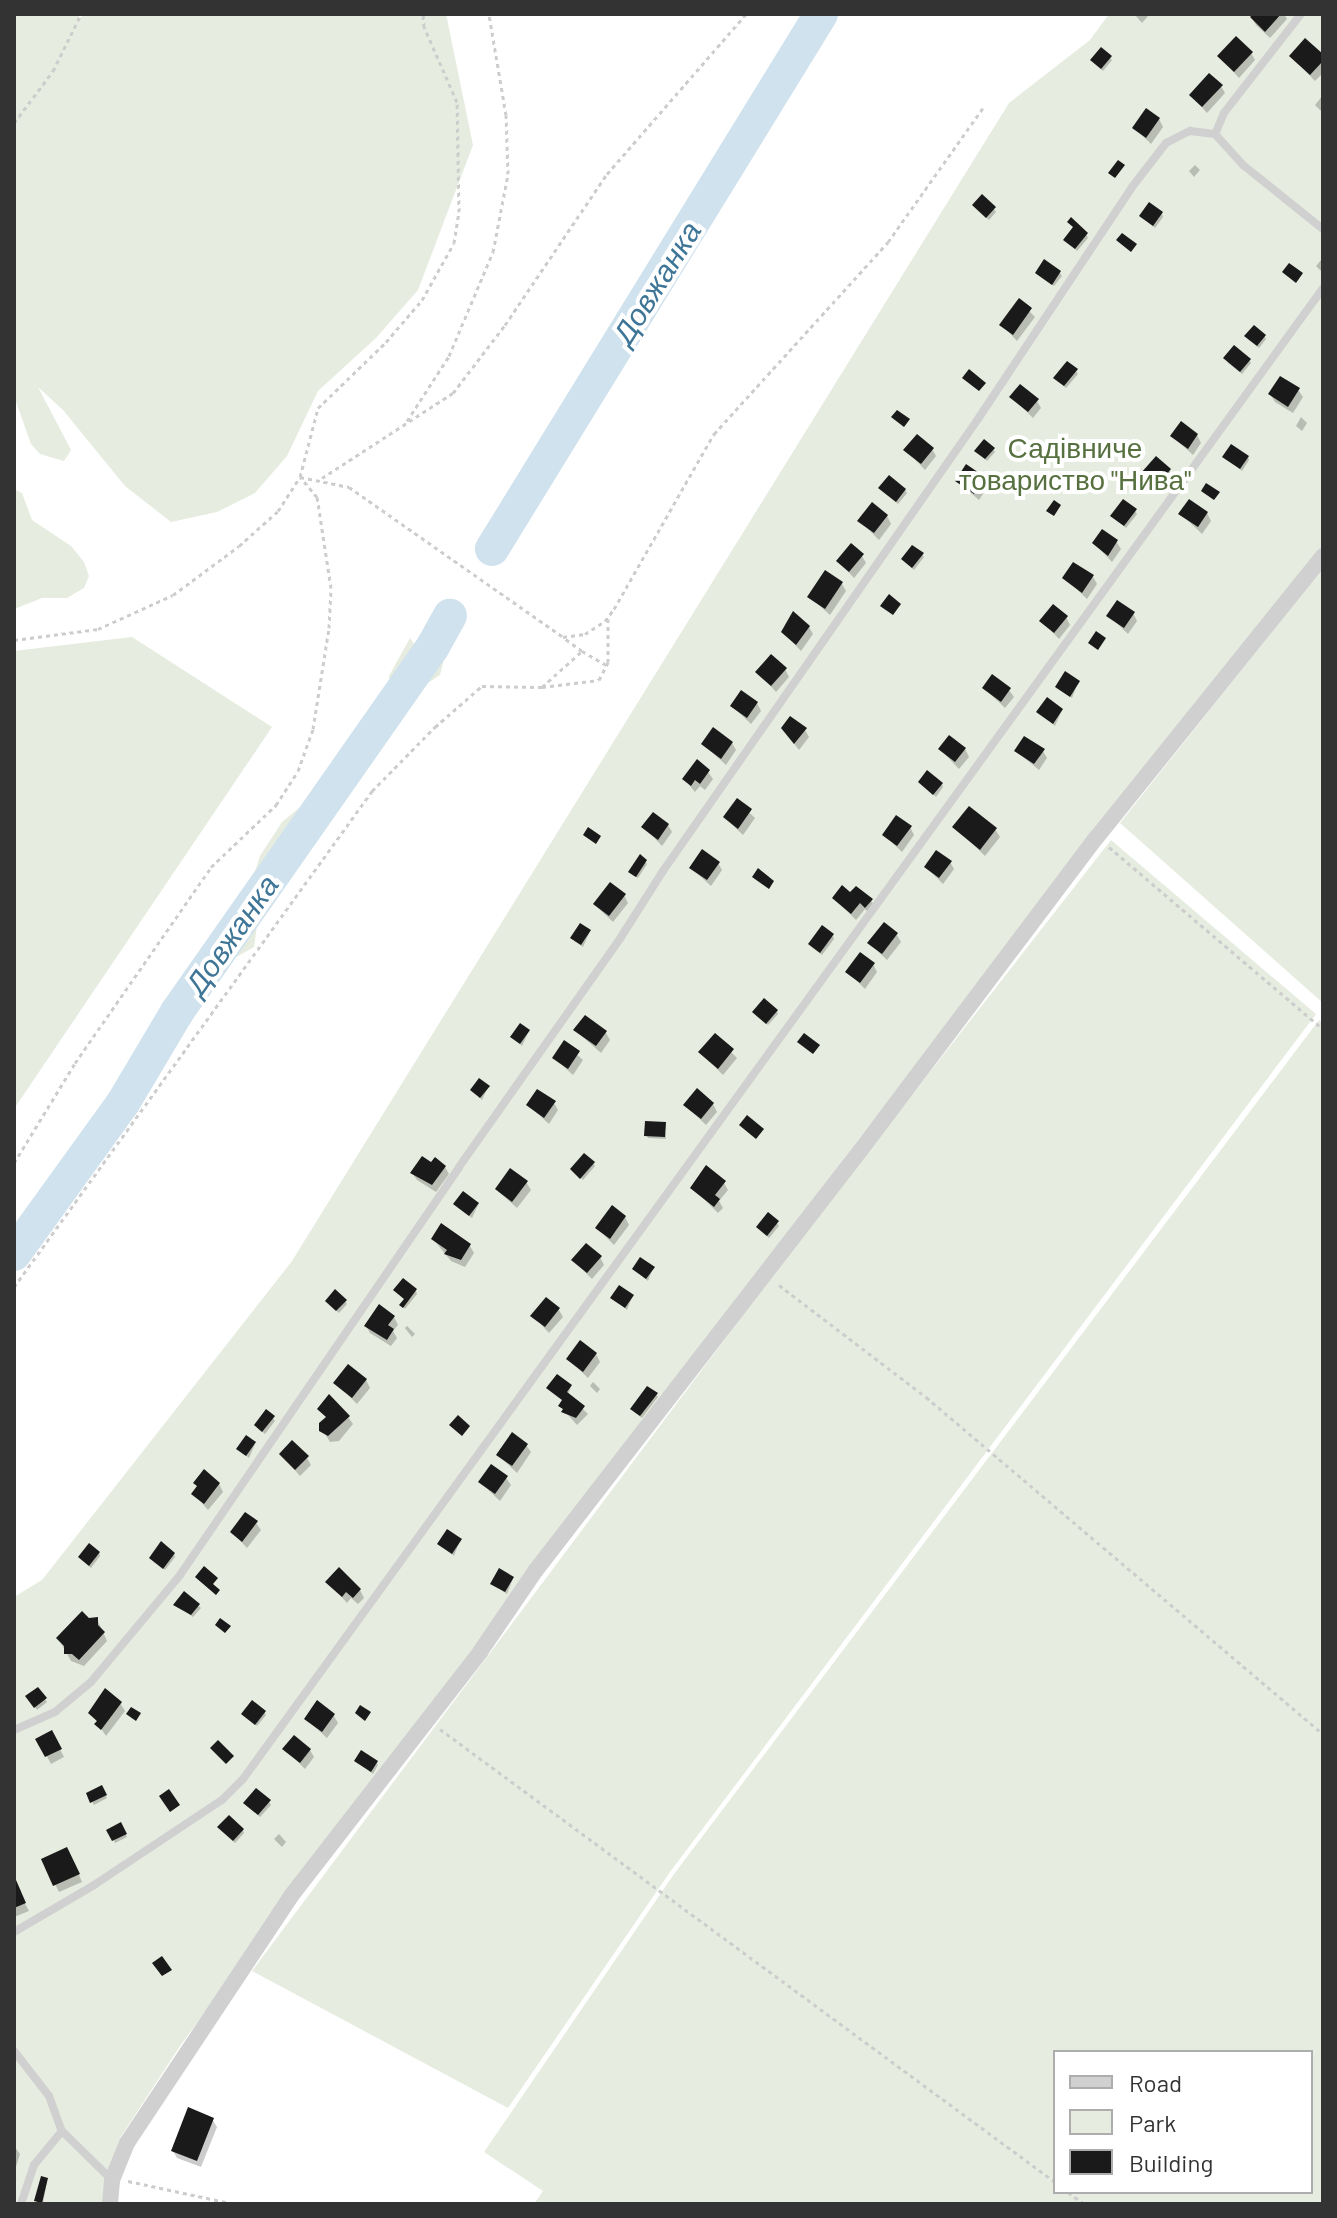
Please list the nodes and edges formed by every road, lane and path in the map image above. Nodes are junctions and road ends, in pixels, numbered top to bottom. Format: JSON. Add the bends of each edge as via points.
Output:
{"nodes":[{"id":1,"x":81,"y":14,"type":"edge"},
{"id":2,"x":423,"y":14,"type":"edge"},
{"id":3,"x":489,"y":14,"type":"edge"},
{"id":4,"x":746,"y":14,"type":"edge"},
{"id":5,"x":1301,"y":14,"type":"edge"},
{"id":6,"x":983,"y":108,"type":"dead end"},
{"id":7,"x":14,"y":123,"type":"edge"},
{"id":8,"x":1215,"y":134,"type":"junction"},
{"id":9,"x":1323,"y":229,"type":"edge"},
{"id":10,"x":1323,"y":288,"type":"edge"},
{"id":11,"x":404,"y":424,"type":"junction"},
{"id":12,"x":300,"y":477,"type":"junction"},
{"id":13,"x":320,"y":479,"type":"junction"},
{"id":14,"x":1323,"y":556,"type":"edge"},
{"id":15,"x":608,"y":618,"type":"junction"},
{"id":16,"x":563,"y":637,"type":"junction"},
{"id":17,"x":14,"y":640,"type":"edge"},
{"id":18,"x":582,"y":651,"type":"junction"},
{"id":19,"x":606,"y":665,"type":"junction"},
{"id":20,"x":542,"y":687,"type":"junction"},
{"id":21,"x":1097,"y":837,"type":"junction"},
{"id":22,"x":1323,"y":1029,"type":"edge"},
{"id":23,"x":14,"y":1163,"type":"edge"},
{"id":24,"x":763,"y":1273,"type":"junction"},
{"id":25,"x":14,"y":1287,"type":"edge"},
{"id":26,"x":427,"y":1719,"type":"junction"},
{"id":27,"x":14,"y":1730,"type":"edge"},
{"id":28,"x":1323,"y":1734,"type":"edge"},
{"id":29,"x":14,"y":1932,"type":"edge"},
{"id":30,"x":14,"y":2051,"type":"edge"},
{"id":31,"x":62,"y":2131,"type":"junction"},
{"id":32,"x":112,"y":2180,"type":"junction"},
{"id":33,"x":1053,"y":2181,"type":"edge"},
{"id":34,"x":21,"y":2204,"type":"edge"},
{"id":35,"x":110,"y":2204,"type":"edge"},
{"id":36,"x":234,"y":2204,"type":"edge"}],
"edges":[{"from":1,"to":7,"type":"path","via":[[53,71]]},
{"from":2,"to":12,"type":"path","via":[[457,102],[459,212],[454,243],[422,300],[318,408]]},
{"from":3,"to":11,"type":"path","via":[[506,115],[508,174],[493,252],[449,356]]},
{"from":4,"to":11,"type":"path","via":[[607,174],[453,393]]},
{"from":5,"to":8,"type":"lane","via":[[1224,113]]},
{"from":6,"to":15,"type":"path","via":[[888,242],[714,434]]},
{"from":8,"to":9,"type":"lane","via":[[1243,165]]},
{"from":8,"to":27,"type":"lane","via":[[1190,131],[1166,143],[1132,187],[978,419],[180,1575],[91,1682],[55,1712]]},
{"from":10,"to":29,"type":"lane","via":[[243,1779],[222,1800]]},
{"from":11,"to":13,"type":"path"},
{"from":12,"to":13,"type":"path"},
{"from":12,"to":17,"type":"path","via":[[278,511],[173,595],[98,629]]},
{"from":12,"to":23,"type":"path","via":[[317,497],[331,588],[313,729],[298,771],[276,805],[211,867],[75,1063]]},
{"from":13,"to":16,"type":"path","via":[[349,487]]},
{"from":14,"to":21,"type":"street"},
{"from":15,"to":16,"type":"path","via":[[585,634]]},
{"from":15,"to":19,"type":"path"},
{"from":16,"to":18,"type":"path"},
{"from":18,"to":19,"type":"path"},
{"from":18,"to":20,"type":"path"},
{"from":19,"to":20,"type":"path","via":[[599,680]]},
{"from":20,"to":25,"type":"path","via":[[482,686],[372,791]]},
{"from":21,"to":22,"type":"path"},
{"from":21,"to":24,"type":"street"},
{"from":24,"to":26,"type":"street"},
{"from":24,"to":28,"type":"path","via":[[926,1397]]},
{"from":26,"to":32,"type":"street","via":[[291,1896],[135,2129]]},
{"from":26,"to":33,"type":"path"},
{"from":30,"to":31,"type":"lane","via":[[49,2096]]},
{"from":31,"to":32,"type":"lane"},
{"from":31,"to":34,"type":"lane","via":[[34,2165]]},
{"from":32,"to":35,"type":"street"},
{"from":32,"to":36,"type":"path"}]}
